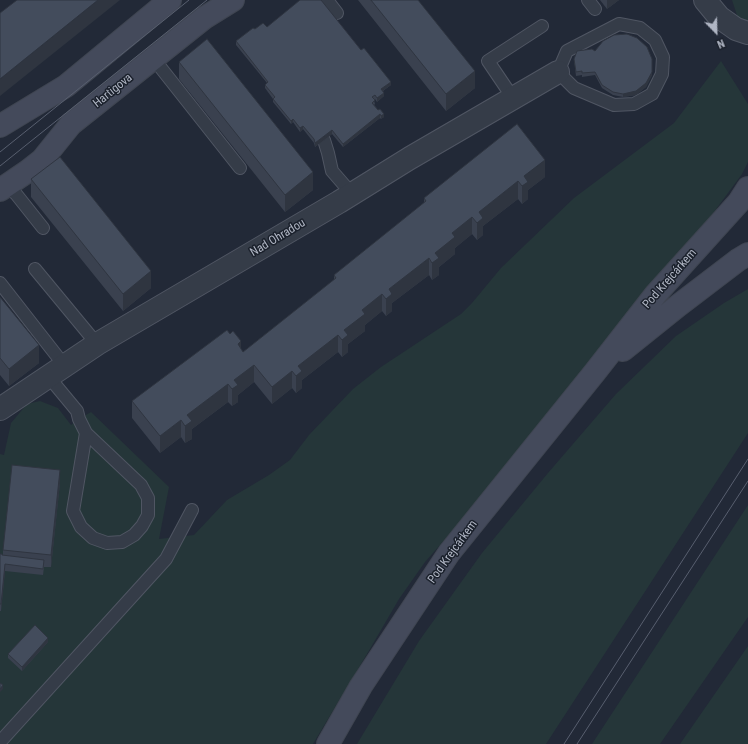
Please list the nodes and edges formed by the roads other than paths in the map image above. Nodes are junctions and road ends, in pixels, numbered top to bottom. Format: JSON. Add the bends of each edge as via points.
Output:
{"nodes":[{"id":1,"x":170,"y":0,"type":"edge"},
{"id":2,"x":233,"y":0,"type":"edge"},
{"id":3,"x":327,"y":0,"type":"edge"},
{"id":4,"x":705,"y":0,"type":"edge"},
{"id":5,"x":337,"y":13,"type":"dead end"},
{"id":6,"x":542,"y":26,"type":"dead end"},
{"id":7,"x":748,"y":33,"type":"edge"},
{"id":8,"x":153,"y":58,"type":"junction"},
{"id":9,"x":558,"y":72,"type":"junction"},
{"id":10,"x":513,"y":98,"type":"junction"},
{"id":11,"x":0,"y":126,"type":"edge"},
{"id":12,"x":324,"y":140,"type":"edge"},
{"id":13,"x":240,"y":168,"type":"dead end"},
{"id":14,"x":3,"y":188,"type":"edge"},
{"id":15,"x":748,"y":188,"type":"edge"},
{"id":16,"x":352,"y":194,"type":"junction"},
{"id":17,"x":43,"y":228,"type":"dead end"},
{"id":18,"x":743,"y":257,"type":"edge"},
{"id":19,"x":36,"y":269,"type":"dead end"},
{"id":20,"x":0,"y":283,"type":"edge"},
{"id":21,"x":97,"y":344,"type":"junction"},
{"id":22,"x":56,"y":371,"type":"junction"},
{"id":23,"x":596,"y":372,"type":"junction"},
{"id":24,"x":0,"y":409,"type":"edge"},
{"id":25,"x":86,"y":433,"type":"junction"},
{"id":26,"x":192,"y":510,"type":"dead end"},
{"id":27,"x":0,"y":742,"type":"edge"},
{"id":28,"x":328,"y":744,"type":"edge"}],
"edges":[{"from":1,"to":11,"type":"main road","via":[[66,86]]},
{"from":2,"to":8,"type":"main road","name":"Hartigova","via":[[204,18]]},
{"from":3,"to":5,"type":"lane"},
{"from":4,"to":7,"type":"street","via":[[719,17],[736,29]]},
{"from":6,"to":10,"type":"lane","via":[[488,61]]},
{"from":8,"to":13,"type":"lane"},
{"from":8,"to":14,"type":"main road","name":"Hartigova","via":[[71,124],[42,160]]},
{"from":9,"to":9,"type":"lane","via":[[574,88],[614,106],[634,104],[652,94],[662,74],[663,57],[655,40],[640,28],[619,24],[567,51]]},
{"from":9,"to":10,"type":"street","name":"Nad Ohradou"},
{"from":10,"to":16,"type":"street","name":"Nad Ohradou"},
{"from":12,"to":16,"type":"lane","via":[[332,171]]},
{"from":14,"to":17,"type":"lane","via":[[16,194]]},
{"from":15,"to":23,"type":"main road","name":"Pod Krejcárkem","via":[[739,202],[656,294]]},
{"from":16,"to":21,"type":"street","name":"Nad Ohradou"},
{"from":18,"to":23,"type":"main road","name":"Pod Krejcárkem"},
{"from":19,"to":21,"type":"lane"},
{"from":20,"to":22,"type":"lane"},
{"from":21,"to":22,"type":"street","name":"Nad Ohradou"},
{"from":22,"to":24,"type":"street","name":"Nad Ohradou"},
{"from":22,"to":25,"type":"lane"},
{"from":23,"to":28,"type":"main road","name":"Pod Krejcárkem","via":[[450,554],[360,686]]},
{"from":25,"to":25,"type":"lane","via":[[141,485],[148,498],[148,514],[142,526],[134,535],[122,542],[107,543],[94,538],[80,527],[73,511]]},
{"from":26,"to":27,"type":"lane","via":[[166,559]]}]}
